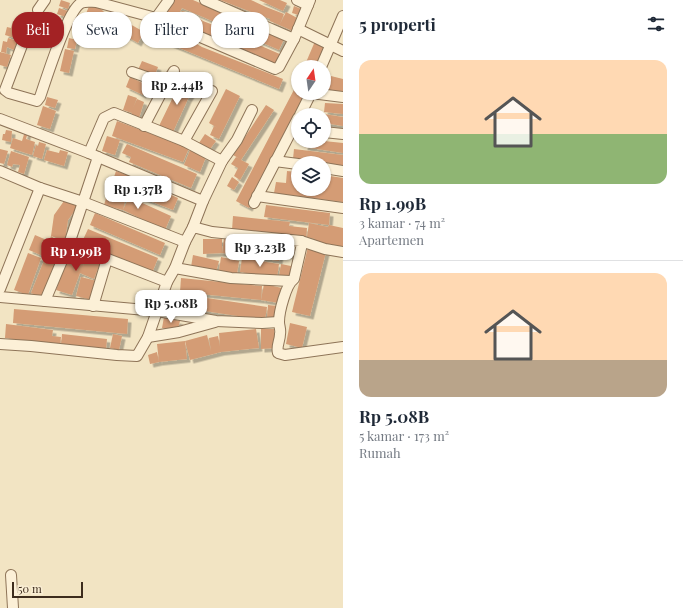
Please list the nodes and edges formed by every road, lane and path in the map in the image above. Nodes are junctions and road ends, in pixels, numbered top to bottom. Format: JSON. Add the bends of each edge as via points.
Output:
{"nodes":[{"id":1,"x":45,"y":0,"type":"edge"},
{"id":2,"x":169,"y":0,"type":"edge"},
{"id":3,"x":205,"y":0,"type":"edge"},
{"id":4,"x":297,"y":0,"type":"edge"},
{"id":5,"x":309,"y":2,"type":"edge"},
{"id":6,"x":115,"y":4,"type":"edge"},
{"id":7,"x":38,"y":10,"type":"dead end"},
{"id":8,"x":160,"y":12,"type":"edge"},
{"id":9,"x":140,"y":13,"type":"edge"},
{"id":10,"x":343,"y":16,"type":"edge"},
{"id":11,"x":296,"y":34,"type":"junction"},
{"id":12,"x":203,"y":38,"type":"edge"},
{"id":13,"x":330,"y":44,"type":"junction"},
{"id":14,"x":19,"y":48,"type":"edge"},
{"id":15,"x":343,"y":51,"type":"edge"},
{"id":16,"x":323,"y":60,"type":"edge"},
{"id":17,"x":174,"y":71,"type":"dead end"},
{"id":18,"x":132,"y":72,"type":"dead end"},
{"id":19,"x":5,"y":76,"type":"edge"},
{"id":20,"x":166,"y":84,"type":"junction"},
{"id":21,"x":212,"y":91,"type":"dead end"},
{"id":22,"x":331,"y":96,"type":"edge"},
{"id":23,"x":343,"y":97,"type":"edge"},
{"id":24,"x":252,"y":110,"type":"dead end"},
{"id":25,"x":0,"y":119,"type":"edge"},
{"id":26,"x":144,"y":126,"type":"junction"},
{"id":27,"x":331,"y":133,"type":"edge"},
{"id":28,"x":343,"y":134,"type":"edge"},
{"id":29,"x":291,"y":135,"type":"edge"},
{"id":30,"x":184,"y":141,"type":"junction"},
{"id":31,"x":94,"y":155,"type":"junction"},
{"id":32,"x":222,"y":161,"type":"junction"},
{"id":33,"x":275,"y":161,"type":"junction"},
{"id":34,"x":291,"y":163,"type":"edge"},
{"id":35,"x":331,"y":169,"type":"edge"},
{"id":36,"x":343,"y":171,"type":"edge"},
{"id":37,"x":1,"y":173,"type":"edge"},
{"id":38,"x":40,"y":188,"type":"junction"},
{"id":39,"x":202,"y":201,"type":"junction"},
{"id":40,"x":83,"y":202,"type":"junction"},
{"id":41,"x":343,"y":208,"type":"edge"},
{"id":42,"x":193,"y":228,"type":"junction"},
{"id":43,"x":301,"y":241,"type":"junction"},
{"id":44,"x":185,"y":242,"type":"junction"},
{"id":45,"x":69,"y":244,"type":"junction"},
{"id":46,"x":343,"y":252,"type":"edge"},
{"id":47,"x":107,"y":259,"type":"junction"},
{"id":48,"x":175,"y":268,"type":"junction"},
{"id":49,"x":290,"y":281,"type":"junction"},
{"id":50,"x":167,"y":282,"type":"junction"},
{"id":51,"x":0,"y":289,"type":"edge"},
{"id":52,"x":0,"y":297,"type":"edge"},
{"id":53,"x":45,"y":301,"type":"junction"},
{"id":54,"x":93,"y":306,"type":"junction"},
{"id":55,"x":157,"y":311,"type":"junction"},
{"id":56,"x":216,"y":321,"type":"junction"},
{"id":57,"x":279,"y":322,"type":"junction"},
{"id":58,"x":148,"y":337,"type":"junction"},
{"id":59,"x":0,"y":344,"type":"edge"},
{"id":60,"x":343,"y":347,"type":"edge"},
{"id":61,"x":11,"y":575,"type":"dead end"},
{"id":62,"x":13,"y":608,"type":"edge"}],
"edges":[{"from":1,"to":7,"type":"street"},
{"from":2,"to":8,"type":"street"},
{"from":3,"to":11,"type":"street"},
{"from":4,"to":5,"type":"street"},
{"from":5,"to":11,"type":"street"},
{"from":6,"to":9,"type":"street"},
{"from":6,"to":19,"type":"street","via":[[89,1],[76,7],[58,43],[39,100],[7,92]]},
{"from":10,"to":13,"type":"street"},
{"from":11,"to":12,"type":"street","via":[[279,67],[275,69]]},
{"from":11,"to":13,"type":"street"},
{"from":13,"to":15,"type":"street"},
{"from":13,"to":16,"type":"street"},
{"from":14,"to":19,"type":"street"},
{"from":17,"to":20,"type":"street"},
{"from":18,"to":20,"type":"street"},
{"from":20,"to":26,"type":"street"},
{"from":21,"to":30,"type":"street"},
{"from":22,"to":23,"type":"street"},
{"from":24,"to":32,"type":"street","via":[[237,140]]},
{"from":25,"to":31,"type":"street"},
{"from":26,"to":30,"type":"street"},
{"from":26,"to":31,"type":"street","via":[[114,113],[104,118]]},
{"from":27,"to":28,"type":"street"},
{"from":29,"to":33,"type":"street"},
{"from":30,"to":32,"type":"street"},
{"from":31,"to":39,"type":"street"},
{"from":31,"to":40,"type":"street"},
{"from":32,"to":39,"type":"street"},
{"from":33,"to":34,"type":"street"},
{"from":33,"to":41,"type":"street","via":[[256,200]]},
{"from":35,"to":36,"type":"street"},
{"from":37,"to":38,"type":"street"},
{"from":38,"to":40,"type":"street"},
{"from":38,"to":51,"type":"street"},
{"from":39,"to":42,"type":"street"},
{"from":40,"to":44,"type":"street"},
{"from":40,"to":45,"type":"street"},
{"from":42,"to":43,"type":"street"},
{"from":42,"to":44,"type":"street"},
{"from":43,"to":46,"type":"street"},
{"from":43,"to":49,"type":"street","via":[[294,279]]},
{"from":44,"to":48,"type":"street"},
{"from":45,"to":47,"type":"street"},
{"from":45,"to":53,"type":"street"},
{"from":47,"to":50,"type":"street"},
{"from":47,"to":54,"type":"street"},
{"from":48,"to":49,"type":"street","via":[[231,278]]},
{"from":48,"to":50,"type":"street"},
{"from":49,"to":57,"type":"street"},
{"from":50,"to":55,"type":"street"},
{"from":52,"to":53,"type":"street"},
{"from":53,"to":54,"type":"street"},
{"from":54,"to":55,"type":"street"},
{"from":55,"to":56,"type":"street"},
{"from":55,"to":58,"type":"street"},
{"from":56,"to":57,"type":"street","via":[[262,324]]},
{"from":56,"to":58,"type":"street","via":[[179,332]]},
{"from":57,"to":60,"type":"street","via":[[281,333],[277,349],[282,355]]},
{"from":58,"to":59,"type":"street","via":[[137,356]]},
{"from":61,"to":62,"type":"street"}]}
